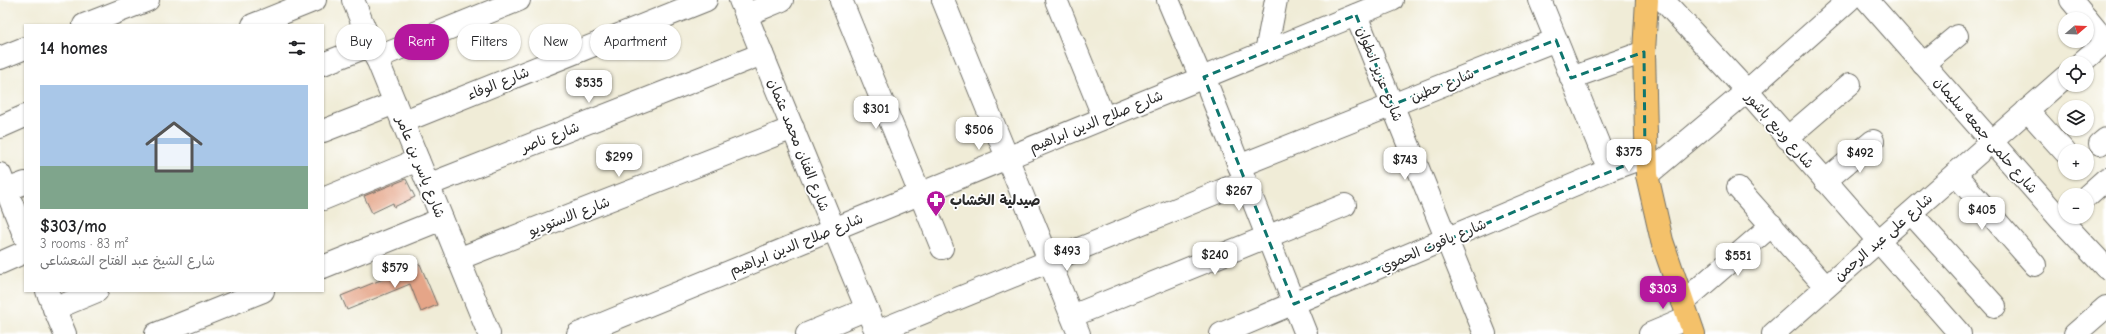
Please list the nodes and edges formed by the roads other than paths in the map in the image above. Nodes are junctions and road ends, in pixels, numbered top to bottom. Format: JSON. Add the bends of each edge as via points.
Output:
{"nodes":[{"id":1,"x":148,"y":0,"type":"edge"},
{"id":2,"x":315,"y":0,"type":"edge"},
{"id":3,"x":353,"y":0,"type":"edge"},
{"id":4,"x":518,"y":0,"type":"edge"},
{"id":5,"x":706,"y":0,"type":"edge"},
{"id":6,"x":782,"y":0,"type":"edge"},
{"id":7,"x":841,"y":0,"type":"edge"},
{"id":8,"x":943,"y":0,"type":"edge"},
{"id":9,"x":1056,"y":0,"type":"edge"},
{"id":10,"x":1168,"y":0,"type":"edge"},
{"id":11,"x":1276,"y":0,"type":"edge"},
{"id":12,"x":1392,"y":0,"type":"edge"},
{"id":13,"x":1540,"y":0,"type":"edge"},
{"id":14,"x":1648,"y":0,"type":"edge"},
{"id":15,"x":1663,"y":0,"type":"edge"},
{"id":16,"x":1850,"y":0,"type":"edge"},
{"id":17,"x":1867,"y":0,"type":"edge"},
{"id":18,"x":2071,"y":0,"type":"edge"},
{"id":19,"x":743,"y":7,"type":"edge"},
{"id":20,"x":2081,"y":12,"type":"edge"},
{"id":21,"x":1356,"y":15,"type":"junction"},
{"id":22,"x":87,"y":24,"type":"edge"},
{"id":23,"x":255,"y":24,"type":"edge"},
{"id":24,"x":363,"y":24,"type":"edge"},
{"id":25,"x":2094,"y":27,"type":"edge"},
{"id":26,"x":1957,"y":36,"type":"dead end"},
{"id":27,"x":1556,"y":40,"type":"junction"},
{"id":28,"x":2106,"y":41,"type":"edge"},
{"id":29,"x":386,"y":47,"type":"edge"},
{"id":30,"x":24,"y":48,"type":"edge"},
{"id":31,"x":1266,"y":52,"type":"junction"},
{"id":32,"x":1644,"y":52,"type":"junction"},
{"id":33,"x":762,"y":54,"type":"junction"},
{"id":34,"x":2089,"y":56,"type":"edge"},
{"id":35,"x":0,"y":58,"type":"edge"},
{"id":36,"x":339,"y":60,"type":"edge"},
{"id":37,"x":378,"y":60,"type":"edge"},
{"id":38,"x":324,"y":64,"type":"edge"},
{"id":39,"x":1923,"y":64,"type":"junction"},
{"id":40,"x":1202,"y":78,"type":"junction"},
{"id":41,"x":1571,"y":78,"type":"junction"},
{"id":42,"x":2058,"y":83,"type":"edge"},
{"id":43,"x":1850,"y":84,"type":"dead end"},
{"id":44,"x":1747,"y":91,"type":"junction"},
{"id":45,"x":1392,"y":105,"type":"junction"},
{"id":46,"x":2027,"y":110,"type":"junction"},
{"id":47,"x":398,"y":112,"type":"junction"},
{"id":48,"x":24,"y":116,"type":"edge"},
{"id":49,"x":1104,"y":118,"type":"junction"},
{"id":50,"x":0,"y":126,"type":"edge"},
{"id":51,"x":793,"y":128,"type":"junction"},
{"id":52,"x":324,"y":132,"type":"edge"},
{"id":53,"x":1787,"y":138,"type":"junction"},
{"id":54,"x":1873,"y":141,"type":"dead end"},
{"id":55,"x":1991,"y":142,"type":"junction"},
{"id":56,"x":2058,"y":144,"type":"edge"},
{"id":57,"x":1008,"y":158,"type":"junction"},
{"id":58,"x":418,"y":160,"type":"junction"},
{"id":59,"x":1646,"y":166,"type":"junction"},
{"id":60,"x":1609,"y":170,"type":"junction"},
{"id":61,"x":1242,"y":174,"type":"junction"},
{"id":62,"x":1955,"y":174,"type":"junction"},
{"id":63,"x":2106,"y":179,"type":"edge"},
{"id":64,"x":1824,"y":181,"type":"junction"},
{"id":65,"x":7,"y":183,"type":"edge"},
{"id":66,"x":428,"y":185,"type":"junction"},
{"id":67,"x":1738,"y":188,"type":"dead end"},
{"id":68,"x":2094,"y":190,"type":"edge"},
{"id":69,"x":920,"y":194,"type":"junction"},
{"id":70,"x":324,"y":199,"type":"edge"},
{"id":71,"x":1345,"y":205,"type":"dead end"},
{"id":72,"x":2058,"y":212,"type":"edge"},
{"id":73,"x":1911,"y":213,"type":"junction"},
{"id":74,"x":442,"y":219,"type":"junction"},
{"id":75,"x":2069,"y":224,"type":"edge"},
{"id":76,"x":1772,"y":225,"type":"junction"},
{"id":77,"x":834,"y":229,"type":"junction"},
{"id":78,"x":24,"y":234,"type":"edge"},
{"id":79,"x":1267,"y":237,"type":"junction"},
{"id":80,"x":1446,"y":239,"type":"junction"},
{"id":81,"x":1878,"y":241,"type":"junction"},
{"id":82,"x":942,"y":248,"type":"dead end"},
{"id":83,"x":24,"y":252,"type":"edge"},
{"id":84,"x":458,"y":259,"type":"junction"},
{"id":85,"x":1050,"y":261,"type":"junction"},
{"id":86,"x":0,"y":262,"type":"edge"},
{"id":87,"x":2035,"y":266,"type":"dead end"},
{"id":88,"x":324,"y":267,"type":"edge"},
{"id":89,"x":2106,"y":268,"type":"edge"},
{"id":90,"x":1826,"y":287,"type":"junction"},
{"id":91,"x":92,"y":292,"type":"edge"},
{"id":92,"x":260,"y":292,"type":"edge"},
{"id":93,"x":51,"y":300,"type":"edge"},
{"id":94,"x":1294,"y":304,"type":"junction"},
{"id":95,"x":1995,"y":306,"type":"dead end"},
{"id":96,"x":2106,"y":307,"type":"edge"},
{"id":97,"x":867,"y":309,"type":"junction"},
{"id":98,"x":1688,"y":318,"type":"edge"},
{"id":99,"x":1076,"y":325,"type":"edge"},
{"id":100,"x":876,"y":333,"type":"edge"},
{"id":101,"x":65,"y":334,"type":"edge"},
{"id":102,"x":156,"y":334,"type":"edge"},
{"id":103,"x":489,"y":334,"type":"edge"},
{"id":104,"x":578,"y":334,"type":"edge"},
{"id":105,"x":806,"y":334,"type":"edge"},
{"id":106,"x":1221,"y":334,"type":"edge"},
{"id":107,"x":1306,"y":334,"type":"edge"},
{"id":108,"x":1485,"y":334,"type":"edge"},
{"id":109,"x":1650,"y":334,"type":"edge"},
{"id":110,"x":1772,"y":334,"type":"edge"},
{"id":111,"x":1960,"y":334,"type":"edge"},
{"id":112,"x":2075,"y":334,"type":"edge"}],
"edges":[{"from":1,"to":22,"type":"street"},
{"from":2,"to":23,"type":"street"},
{"from":3,"to":24,"type":"street","name":"شارع ياسر بن عامر"},
{"from":4,"to":29,"type":"street"},
{"from":5,"to":47,"type":"street","name":"شارع الوفاء"},
{"from":6,"to":19,"type":"street"},
{"from":7,"to":69,"type":"street"},
{"from":8,"to":57,"type":"street"},
{"from":9,"to":49,"type":"street"},
{"from":10,"to":40,"type":"street"},
{"from":11,"to":31,"type":"street"},
{"from":12,"to":21,"type":"street","name":"شارع صلاح الدين ابراهيم"},
{"from":13,"to":27,"type":"street"},
{"from":14,"to":32,"type":"main road"},
{"from":15,"to":44,"type":"street","name":"شارع وديع باشور"},
{"from":16,"to":44,"type":"street"},
{"from":17,"to":39,"type":"street","name":"شارع حلمى جمعه سليمان"},
{"from":18,"to":20,"type":"street"},
{"from":19,"to":33,"type":"street","name":"شارع الفنان محمد عثمان"},
{"from":21,"to":31,"type":"street","name":"شارع صلاح الدين ابراهيم"},
{"from":21,"to":45,"type":"street","name":"شارع عزيز انطوان"},
{"from":25,"to":28,"type":"street"},
{"from":26,"to":39,"type":"street"},
{"from":27,"to":41,"type":"street"},
{"from":27,"to":45,"type":"street","name":"شارع حطين"},
{"from":28,"to":34,"type":"street"},
{"from":30,"to":35,"type":"street"},
{"from":31,"to":40,"type":"street","name":"شارع صلاح الدين ابراهيم"},
{"from":32,"to":41,"type":"street"},
{"from":32,"to":59,"type":"main road"},
{"from":33,"to":51,"type":"street","name":"شارع الفنان محمد عثمان"},
{"from":33,"to":66,"type":"street","name":"شارع ناصر"},
{"from":36,"to":38,"type":"street"},
{"from":37,"to":47,"type":"street","name":"شارع ياسر بن عامر"},
{"from":39,"to":55,"type":"street","name":"شارع حلمى جمعه سليمان"},
{"from":40,"to":49,"type":"street","name":"شارع صلاح الدين ابراهيم"},
{"from":40,"to":61,"type":"street"},
{"from":41,"to":60,"type":"street"},
{"from":42,"to":46,"type":"street","name":"شارع على عبد الرحمن"},
{"from":43,"to":53,"type":"street"},
{"from":44,"to":53,"type":"street","name":"شارع وديع باشور"},
{"from":44,"to":59,"type":"street"},
{"from":45,"to":61,"type":"street","name":"شارع حطين"},
{"from":45,"to":80,"type":"street","name":"شارع عزيز انطوان"},
{"from":46,"to":55,"type":"street","name":"شارع على عبد الرحمن"},
{"from":46,"to":56,"type":"street"},
{"from":47,"to":52,"type":"street","name":"شارع الوفاء"},
{"from":47,"to":58,"type":"street","name":"شارع ياسر بن عامر"},
{"from":48,"to":50,"type":"street"},
{"from":49,"to":57,"type":"street","name":"شارع صلاح الدين ابراهيم"},
{"from":51,"to":77,"type":"street","name":"شارع الفنان محمد عثمان"},
{"from":51,"to":84,"type":"street","name":"شارع الاستوديو"},
{"from":53,"to":64,"type":"street","name":"شارع وديع باشور"},
{"from":54,"to":64,"type":"street"},
{"from":55,"to":62,"type":"street","name":"شارع على عبد الرحمن"},
{"from":55,"to":72,"type":"street","name":"شارع حلمى جمعه سليمان"},
{"from":57,"to":69,"type":"street","name":"شارع صلاح الدين ابراهيم"},
{"from":57,"to":85,"type":"street"},
{"from":58,"to":66,"type":"street","name":"شارع ياسر بن عامر"},
{"from":58,"to":70,"type":"street"},
{"from":59,"to":60,"type":"street","name":"شارع ياقوت الحموي"},
{"from":59,"to":98,"type":"main road","via":[[1662,241]]},
{"from":60,"to":80,"type":"street","name":"شارع ياقوت الحموي"},
{"from":61,"to":79,"type":"street"},
{"from":61,"to":85,"type":"street","name":"شارع حطين"},
{"from":62,"to":73,"type":"street","name":"شارع على عبد الرحمن"},
{"from":62,"to":87,"type":"street"},
{"from":63,"to":68,"type":"street"},
{"from":64,"to":81,"type":"street","name":"شارع وديع باشور"},
{"from":65,"to":78,"type":"street"},
{"from":66,"to":74,"type":"street","name":"شارع ياسر بن عامر"},
{"from":67,"to":76,"type":"street"},
{"from":69,"to":77,"type":"street","name":"شارع صلاح الدين ابراهيم"},
{"from":69,"to":82,"type":"street"},
{"from":71,"to":79,"type":"street"},
{"from":73,"to":81,"type":"street","name":"شارع على عبد الرحمن"},
{"from":73,"to":95,"type":"street"},
{"from":74,"to":84,"type":"street","name":"شارع ياسر بن عامر"},
{"from":74,"to":88,"type":"street"},
{"from":75,"to":89,"type":"street","name":"شارع حلمى جمعه سليمان"},
{"from":76,"to":90,"type":"street"},
{"from":76,"to":98,"type":"street"},
{"from":77,"to":97,"type":"street","name":"شارع الفنان محمد عثمان"},
{"from":77,"to":104,"type":"street","name":"شارع صلاح الدين ابراهيم"},
{"from":79,"to":94,"type":"street"},
{"from":79,"to":99,"type":"street"},
{"from":80,"to":94,"type":"street","name":"شارع ياقوت الحموي"},
{"from":80,"to":108,"type":"street","name":"شارع عزيز انطوان"},
{"from":81,"to":90,"type":"street","name":"شارع على عبد الرحمن"},
{"from":81,"to":111,"type":"street","name":"شارع وديع باشور"},
{"from":83,"to":86,"type":"street"},
{"from":84,"to":103,"type":"street","name":"شارع ياسر بن عامر"},
{"from":85,"to":99,"type":"street"},
{"from":85,"to":100,"type":"street","name":"شارع حطين"},
{"from":90,"to":110,"type":"street","name":"شارع على عبد الرحمن"},
{"from":91,"to":93,"type":"street"},
{"from":92,"to":102,"type":"street"},
{"from":93,"to":101,"type":"street"},
{"from":94,"to":106,"type":"street","name":"شارع ياقوت الحموي"},
{"from":94,"to":107,"type":"street"},
{"from":96,"to":112,"type":"street"},
{"from":97,"to":100,"type":"street","name":"شارع الفنان محمد عثمان"},
{"from":97,"to":105,"type":"street"},
{"from":98,"to":109,"type":"street"}]}
